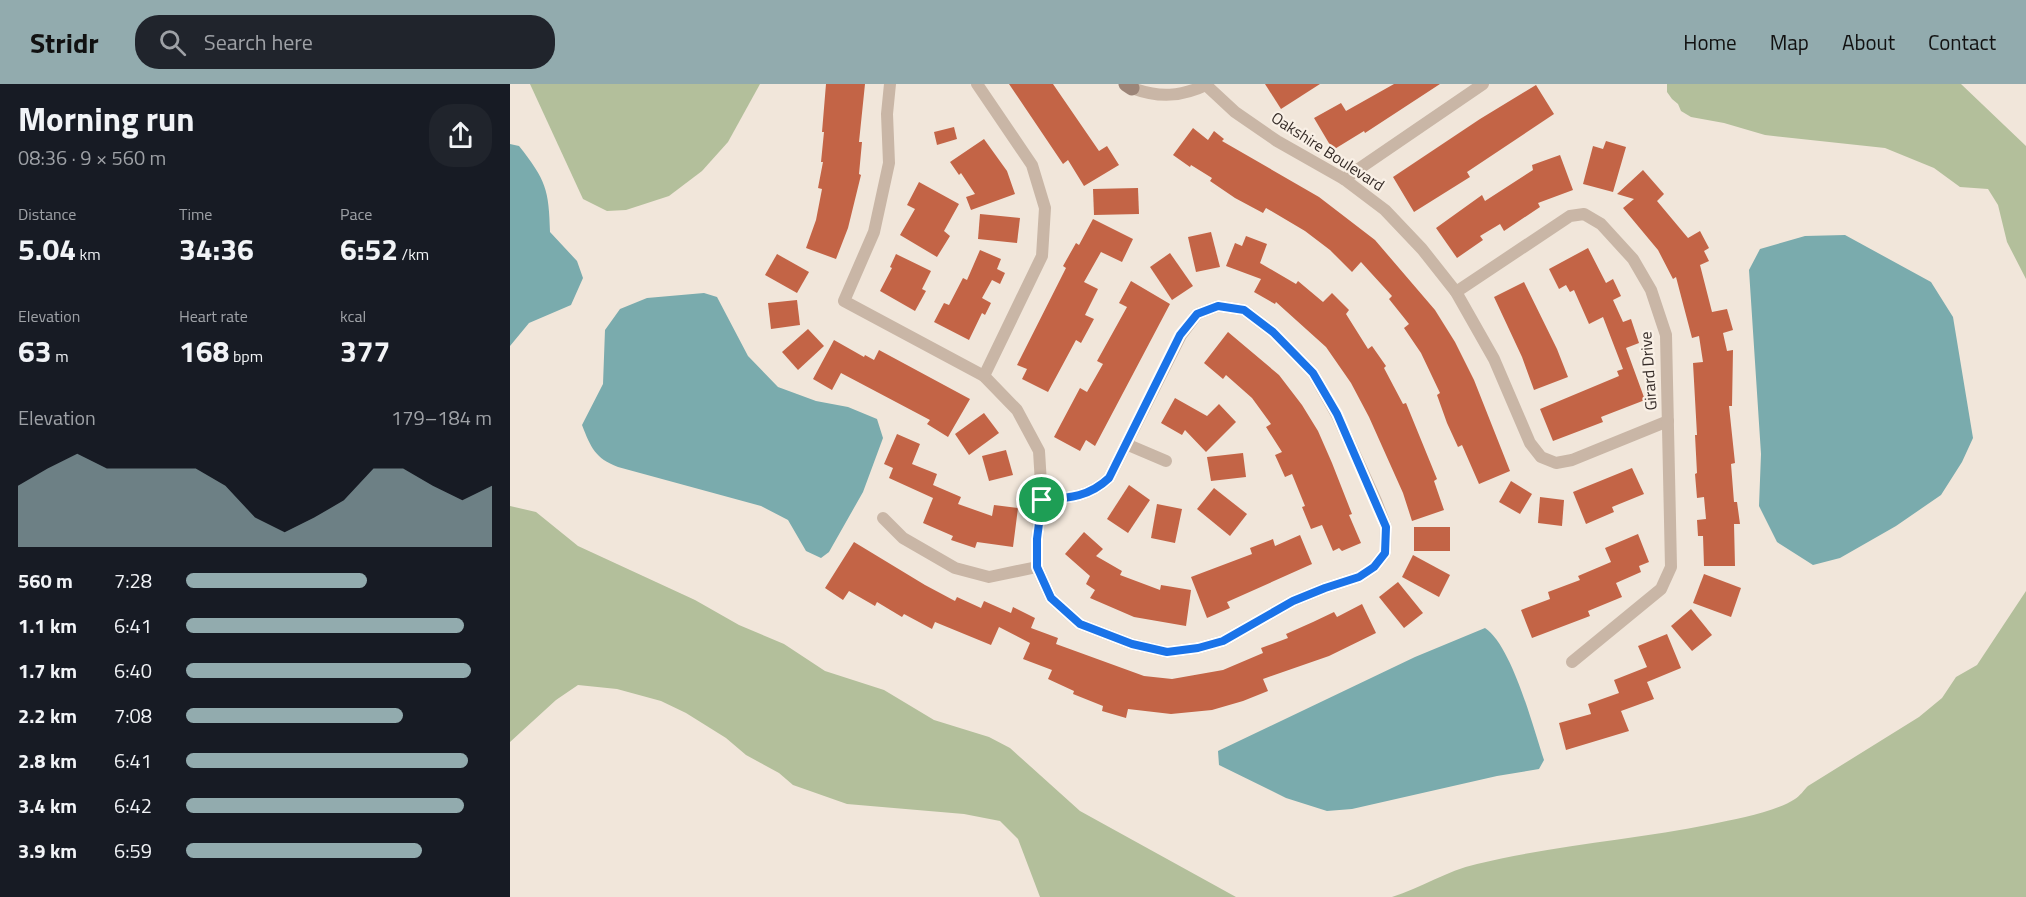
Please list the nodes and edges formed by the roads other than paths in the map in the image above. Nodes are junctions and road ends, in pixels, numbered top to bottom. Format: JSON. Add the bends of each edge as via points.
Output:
{"nodes":[{"id":1,"x":890,"y":84,"type":"edge"},
{"id":2,"x":977,"y":84,"type":"edge"},
{"id":3,"x":1483,"y":84,"type":"edge"},
{"id":4,"x":1207,"y":85,"type":"edge"},
{"id":5,"x":1129,"y":86,"type":"edge"},
{"id":6,"x":1344,"y":179,"type":"junction"},
{"id":7,"x":1456,"y":292,"type":"junction"},
{"id":8,"x":984,"y":376,"type":"junction"},
{"id":9,"x":1668,"y":421,"type":"junction"},
{"id":10,"x":1126,"y":444,"type":"junction"},
{"id":11,"x":1166,"y":461,"type":"dead end"},
{"id":12,"x":1042,"y":500,"type":"junction"},
{"id":13,"x":883,"y":518,"type":"dead end"},
{"id":14,"x":1037,"y":567,"type":"junction"},
{"id":15,"x":1572,"y":662,"type":"dead end"}],
"edges":[{"from":1,"to":8,"type":"street","via":[[889,163],[874,232],[844,301]]},
{"from":2,"to":8,"type":"street","via":[[1032,165],[1045,208],[1042,256]]},
{"from":3,"to":6,"type":"street"},
{"from":4,"to":5,"type":"street","name":"Oakshire Boulevard","via":[[1172,97],[1151,95]]},
{"from":4,"to":6,"type":"street","name":"Oakshire Boulevard","via":[[1235,112],[1277,141]]},
{"from":6,"to":7,"type":"street","name":"Oakshire Boulevard","via":[[1385,210]]},
{"from":7,"to":9,"type":"street","name":"Oakshire Boulevard","via":[[1494,359],[1530,443],[1541,457],[1556,463],[1572,460]]},
{"from":7,"to":9,"type":"street","name":"Girard Drive","via":[[1570,216],[1584,214],[1601,224],[1633,260],[1652,290],[1666,335]]},
{"from":8,"to":12,"type":"street","via":[[1017,410],[1039,451]]},
{"from":9,"to":15,"type":"street","name":"Girard Drive","via":[[1671,567],[1661,589]]},
{"from":10,"to":11,"type":"street"},
{"from":10,"to":12,"type":"street","via":[[1109,478],[1098,489],[1079,497]]},
{"from":10,"to":14,"type":"street","via":[[1180,335],[1197,314],[1218,306],[1244,310],[1273,332],[1318,381],[1376,501],[1386,527],[1385,553],[1359,577],[1293,601],[1223,641],[1167,652],[1132,644],[1080,624],[1051,598]]},
{"from":12,"to":14,"type":"street"},
{"from":13,"to":14,"type":"street","via":[[903,538],[955,567],[989,577]]}]}
